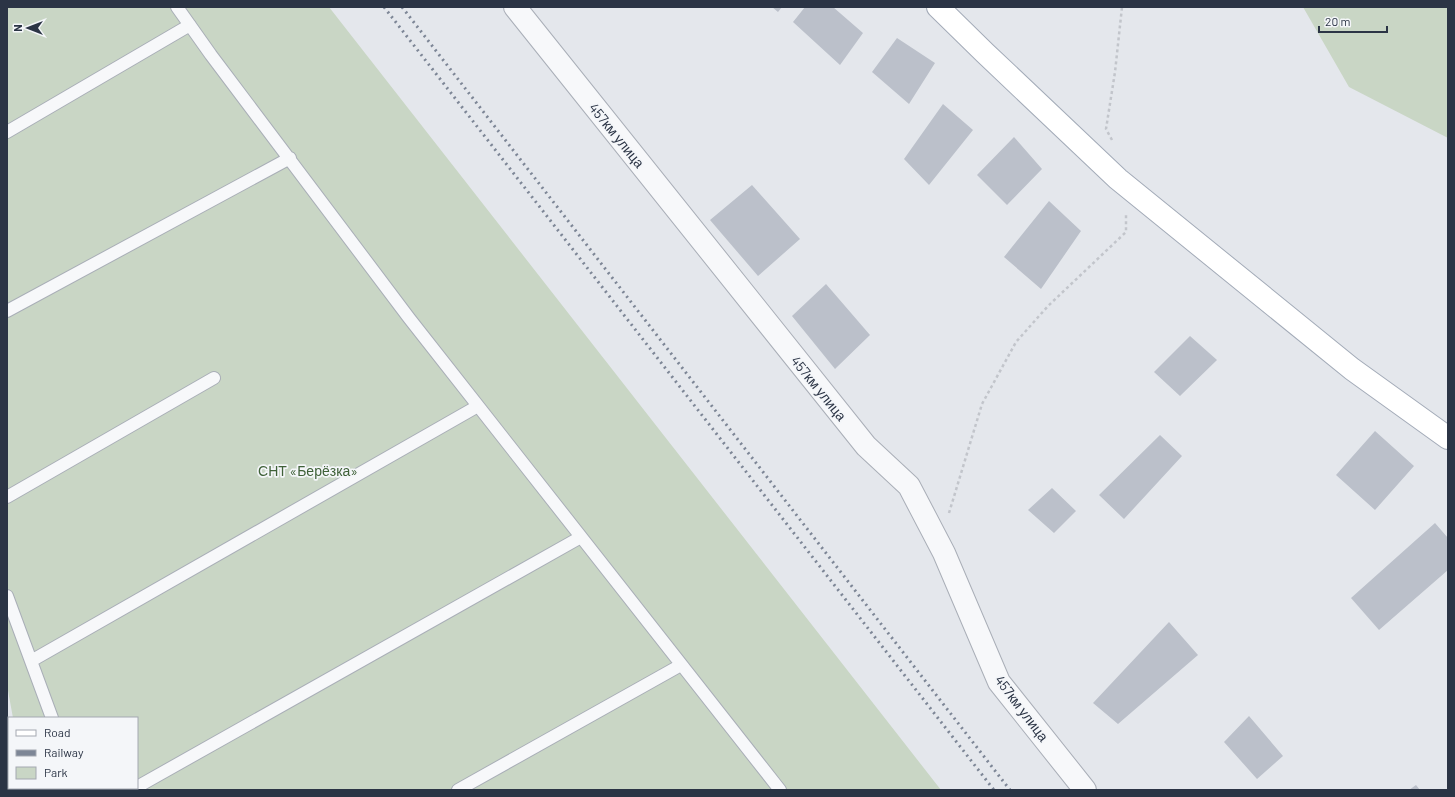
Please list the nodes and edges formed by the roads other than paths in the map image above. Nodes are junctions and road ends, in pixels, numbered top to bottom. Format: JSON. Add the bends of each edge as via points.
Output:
{"nodes":[{"id":1,"x":177,"y":7,"type":"edge"},
{"id":2,"x":514,"y":7,"type":"edge"},
{"id":3,"x":938,"y":7,"type":"edge"},
{"id":4,"x":190,"y":25,"type":"junction"},
{"id":5,"x":7,"y":132,"type":"edge"},
{"id":6,"x":290,"y":158,"type":"junction"},
{"id":7,"x":7,"y":311,"type":"edge"},
{"id":8,"x":214,"y":378,"type":"dead end"},
{"id":9,"x":478,"y":406,"type":"junction"},
{"id":10,"x":1448,"y":438,"type":"edge"},
{"id":11,"x":7,"y":497,"type":"edge"},
{"id":12,"x":581,"y":537,"type":"junction"},
{"id":13,"x":7,"y":596,"type":"edge"},
{"id":14,"x":31,"y":661,"type":"junction"},
{"id":15,"x":681,"y":665,"type":"junction"},
{"id":16,"x":52,"y":717,"type":"edge"},
{"id":17,"x":138,"y":787,"type":"edge"},
{"id":18,"x":458,"y":790,"type":"edge"},
{"id":19,"x":780,"y":790,"type":"edge"},
{"id":20,"x":1085,"y":790,"type":"edge"}],
"edges":[{"from":1,"to":4,"type":"lane"},
{"from":2,"to":20,"type":"street","name":"457км улица","via":[[866,446],[909,486],[944,553],[999,682]]},
{"from":3,"to":10,"type":"main road","via":[[1118,179],[1352,369]]},
{"from":4,"to":5,"type":"lane"},
{"from":4,"to":6,"type":"lane"},
{"from":6,"to":7,"type":"lane"},
{"from":6,"to":9,"type":"lane"},
{"from":8,"to":11,"type":"lane"},
{"from":9,"to":12,"type":"lane"},
{"from":9,"to":14,"type":"lane"},
{"from":12,"to":15,"type":"lane"},
{"from":12,"to":17,"type":"lane"},
{"from":13,"to":14,"type":"lane"},
{"from":14,"to":16,"type":"lane"},
{"from":15,"to":18,"type":"lane"},
{"from":15,"to":19,"type":"lane"}]}
